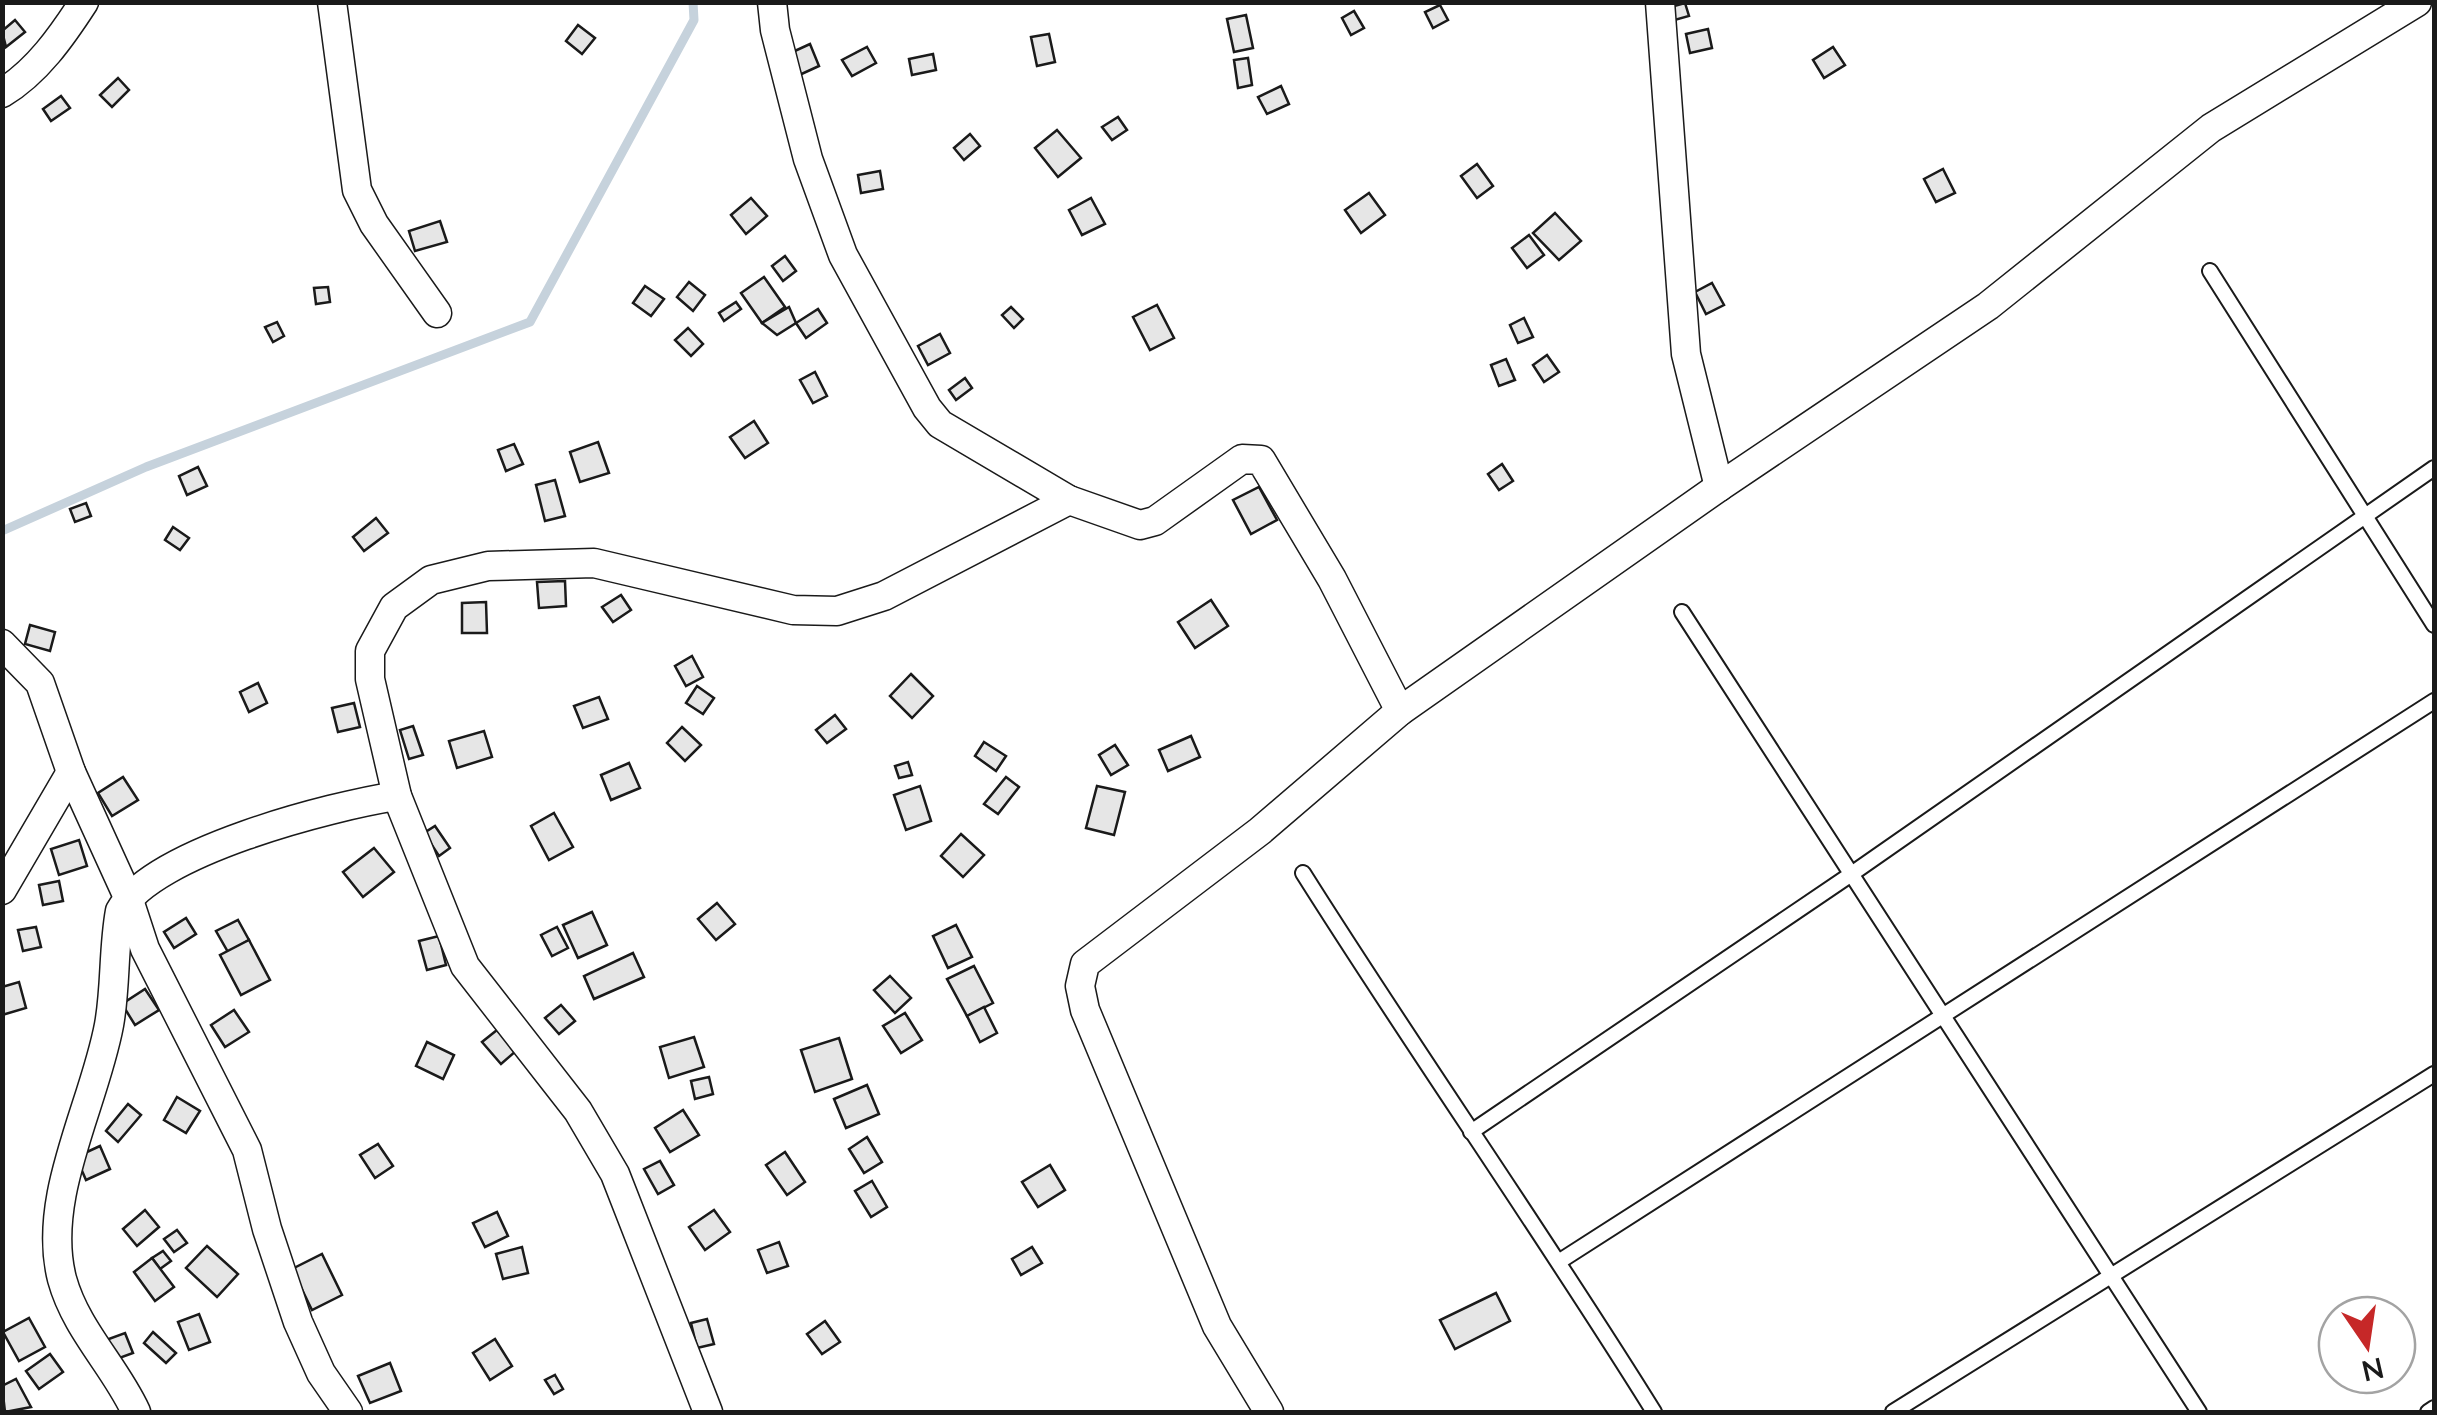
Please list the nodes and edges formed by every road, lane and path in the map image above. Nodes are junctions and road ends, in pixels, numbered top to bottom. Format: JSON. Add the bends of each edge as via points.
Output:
{"nodes":[{"id":1,"x":84,"y":2,"type":"edge"},
{"id":2,"x":332,"y":2,"type":"edge"},
{"id":3,"x":772,"y":2,"type":"edge"},
{"id":4,"x":1660,"y":2,"type":"edge"},
{"id":5,"x":2418,"y":2,"type":"edge"},
{"id":6,"x":2,"y":94,"type":"edge"},
{"id":7,"x":2210,"y":271,"type":"dead end"},
{"id":8,"x":438,"y":313,"type":"dead end"},
{"id":9,"x":2434,"y":468,"type":"edge"},
{"id":10,"x":1718,"y":487,"type":"junction"},
{"id":11,"x":1069,"y":500,"type":"junction"},
{"id":12,"x":2363,"y":514,"type":"junction"},
{"id":13,"x":1682,"y":612,"type":"dead end"},
{"id":14,"x":2434,"y":625,"type":"edge"},
{"id":15,"x":2,"y":644,"type":"edge"},
{"id":16,"x":2434,"y":701,"type":"edge"},
{"id":17,"x":1400,"y":711,"type":"junction"},
{"id":18,"x":71,"y":772,"type":"junction"},
{"id":19,"x":396,"y":796,"type":"junction"},
{"id":20,"x":1303,"y":872,"type":"dead end"},
{"id":21,"x":1850,"y":875,"type":"junction"},
{"id":22,"x":2,"y":890,"type":"edge"},
{"id":23,"x":128,"y":896,"type":"junction"},
{"id":24,"x":1940,"y":1015,"type":"junction"},
{"id":25,"x":2434,"y":1074,"type":"edge"},
{"id":26,"x":1471,"y":1132,"type":"junction"},
{"id":27,"x":1560,"y":1262,"type":"junction"},
{"id":28,"x":2113,"y":1275,"type":"junction"},
{"id":29,"x":2434,"y":1408,"type":"edge"},
{"id":30,"x":136,"y":1412,"type":"edge"},
{"id":31,"x":348,"y":1412,"type":"edge"},
{"id":32,"x":708,"y":1412,"type":"edge"},
{"id":33,"x":1269,"y":1412,"type":"edge"},
{"id":34,"x":1654,"y":1412,"type":"edge"},
{"id":35,"x":1894,"y":1412,"type":"edge"},
{"id":36,"x":2200,"y":1412,"type":"edge"},
{"id":37,"x":2428,"y":1412,"type":"edge"}],
"edges":[{"from":1,"to":6,"type":"street","via":[[63,35]]},
{"from":2,"to":8,"type":"street","via":[[358,190],[374,224]]},
{"from":3,"to":11,"type":"street","via":[[808,159],[843,255],[907,375],[940,424]]},
{"from":4,"to":10,"type":"street","via":[[1686,354]]},
{"from":5,"to":10,"type":"street","via":[[2210,128],[1988,306]]},
{"from":7,"to":12,"type":"lane"},
{"from":9,"to":12,"type":"lane"},
{"from":10,"to":17,"type":"street"},
{"from":11,"to":17,"type":"street","via":[[1140,526],[1242,460],[1261,460]]},
{"from":11,"to":19,"type":"street","via":[[884,596],[837,611],[793,610],[594,563],[488,566],[432,580],[394,607],[370,651]]},
{"from":12,"to":14,"type":"lane"},
{"from":12,"to":21,"type":"lane"},
{"from":13,"to":21,"type":"lane"},
{"from":15,"to":18,"type":"street","via":[[40,682]]},
{"from":16,"to":24,"type":"lane"},
{"from":17,"to":33,"type":"street","via":[[1260,831],[1085,964],[1080,986],[1217,1326]]},
{"from":18,"to":22,"type":"street"},
{"from":18,"to":23,"type":"street"},
{"from":19,"to":23,"type":"street","via":[[266,828],[166,871]]},
{"from":19,"to":32,"type":"street","via":[[465,966],[578,1112],[615,1174]]},
{"from":20,"to":26,"type":"lane"},
{"from":21,"to":24,"type":"lane"},
{"from":21,"to":26,"type":"lane"},
{"from":23,"to":30,"type":"street","via":[[115,938],[108,1028],[56,1244],[84,1332]]},
{"from":23,"to":31,"type":"street","via":[[145,949],[248,1150],[284,1286],[321,1373]]},
{"from":24,"to":27,"type":"lane"},
{"from":24,"to":28,"type":"lane"},
{"from":25,"to":28,"type":"lane"},
{"from":26,"to":27,"type":"lane"},
{"from":27,"to":34,"type":"lane"},
{"from":28,"to":35,"type":"lane"},
{"from":28,"to":36,"type":"lane"},
{"from":29,"to":37,"type":"lane"}]}
